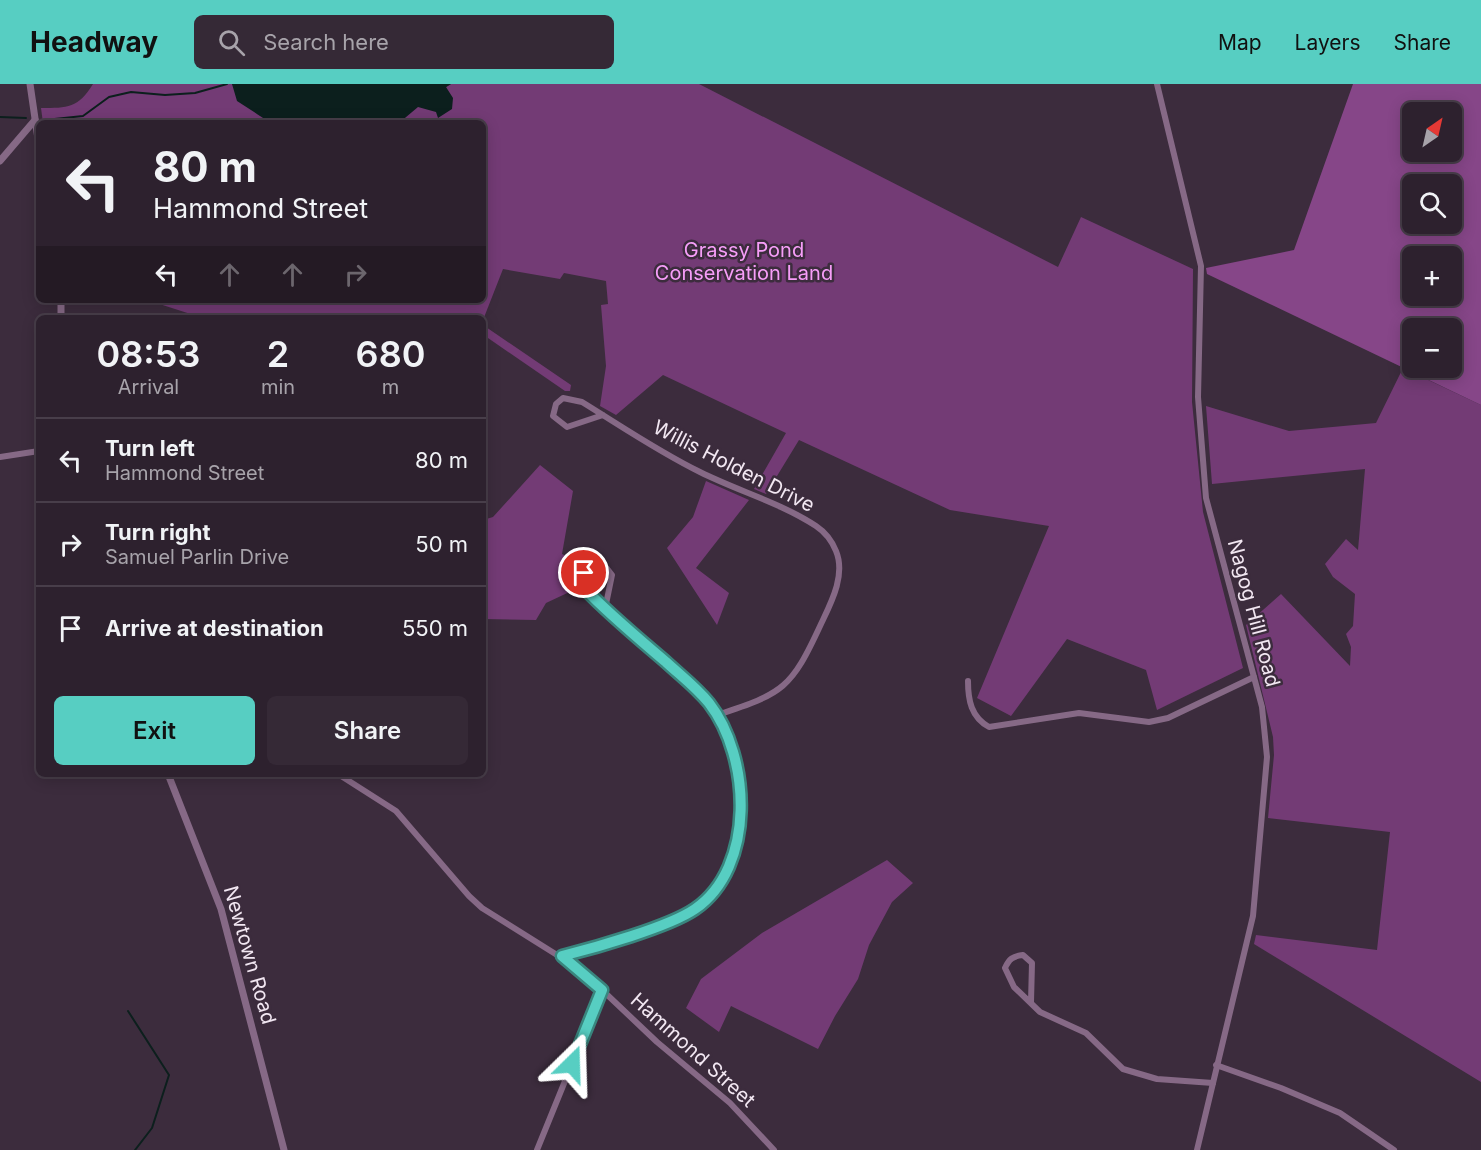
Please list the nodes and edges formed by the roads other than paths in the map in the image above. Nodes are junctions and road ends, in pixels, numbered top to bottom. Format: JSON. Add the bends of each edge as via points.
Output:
{"nodes":[{"id":1,"x":30,"y":84,"type":"edge"},
{"id":2,"x":1157,"y":84,"type":"edge"},
{"id":3,"x":35,"y":120,"type":"junction"},
{"id":4,"x":36,"y":126,"type":"edge"},
{"id":5,"x":0,"y":161,"type":"edge"},
{"id":6,"x":603,"y":415,"type":"junction"},
{"id":7,"x":36,"y":451,"type":"edge"},
{"id":8,"x":0,"y":457,"type":"edge"},
{"id":9,"x":605,"y":609,"type":"junction"},
{"id":10,"x":1254,"y":676,"type":"junction"},
{"id":11,"x":968,"y":681,"type":"dead end"},
{"id":12,"x":717,"y":715,"type":"junction"},
{"id":13,"x":169,"y":777,"type":"edge"},
{"id":14,"x":343,"y":777,"type":"edge"},
{"id":15,"x":562,"y":956,"type":"junction"},
{"id":16,"x":602,"y":990,"type":"junction"},
{"id":17,"x":1030,"y":1002,"type":"junction"},
{"id":18,"x":1216,"y":1065,"type":"junction"},
{"id":19,"x":1213,"y":1083,"type":"junction"},
{"id":20,"x":284,"y":1150,"type":"edge"},
{"id":21,"x":537,"y":1150,"type":"edge"},
{"id":22,"x":774,"y":1150,"type":"edge"},
{"id":23,"x":1197,"y":1150,"type":"edge"},
{"id":24,"x":1394,"y":1150,"type":"edge"}],
"edges":[{"from":1,"to":3,"type":"street"},
{"from":2,"to":10,"type":"street","name":"Nagog Hill Road","via":[[1201,266],[1198,397],[1206,498]]},
{"from":3,"to":4,"type":"street"},
{"from":3,"to":5,"type":"street"},
{"from":6,"to":6,"type":"street","name":"Willis Holden Drive","via":[[567,427],[553,416],[556,404],[563,398],[582,402]]},
{"from":6,"to":12,"type":"street","name":"Willis Holden Drive","via":[[700,472],[803,518],[824,532],[836,551],[840,567],[833,596],[793,677],[783,688],[756,702]]},
{"from":7,"to":8,"type":"street"},
{"from":9,"to":9,"type":"street","via":[[582,583],[590,566],[605,566],[612,575]]},
{"from":9,"to":12,"type":"street","via":[[692,685]]},
{"from":10,"to":11,"type":"street","via":[[1168,718],[1149,722],[1079,713],[989,727],[979,722],[972,709]]},
{"from":10,"to":18,"type":"street","name":"Nagog Hill Road","via":[[1267,737],[1253,916]]},
{"from":12,"to":15,"type":"street","via":[[735,753],[741,790],[735,849],[716,890],[696,909],[672,921]]},
{"from":13,"to":20,"type":"street","name":"Newtown Road","via":[[221,909]]},
{"from":14,"to":15,"type":"street","name":"Hammond Street","via":[[396,811],[482,908]]},
{"from":15,"to":16,"type":"street","name":"Hammond Street"},
{"from":16,"to":21,"type":"street"},
{"from":16,"to":22,"type":"street","name":"Hammond Street","via":[[730,1103]]},
{"from":17,"to":17,"type":"street","via":[[1032,963],[1023,955],[1011,958],[1005,968],[1014,987]]},
{"from":17,"to":19,"type":"street","via":[[1048,1017],[1086,1033],[1131,1074]]},
{"from":18,"to":19,"type":"street","name":"Nagog Hill Road"},
{"from":18,"to":24,"type":"street","via":[[1340,1113]]},
{"from":19,"to":23,"type":"street","name":"Nagog Hill Road"}]}
